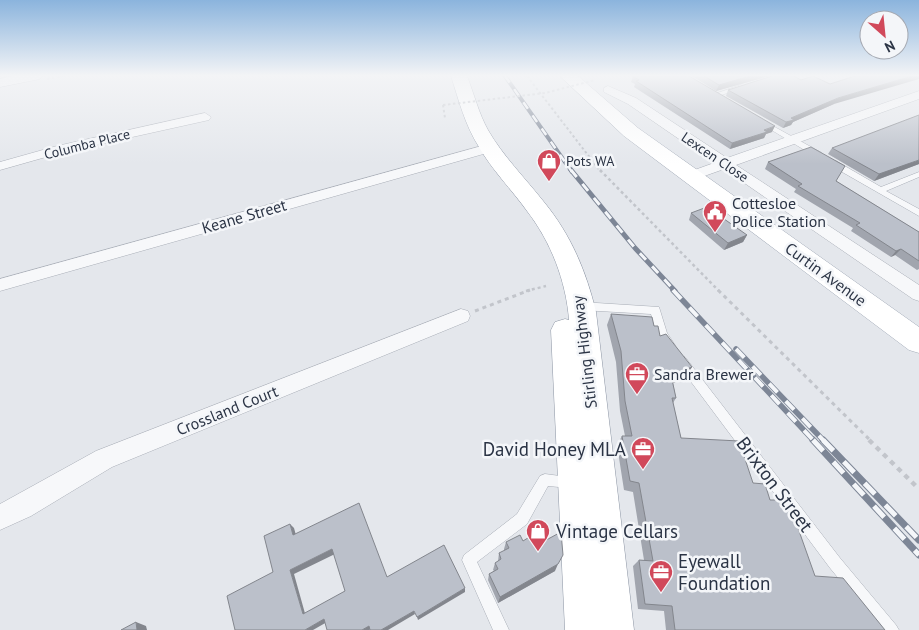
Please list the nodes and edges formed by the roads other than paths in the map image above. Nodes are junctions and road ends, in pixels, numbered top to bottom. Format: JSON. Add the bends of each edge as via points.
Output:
{"nodes":[{"id":1,"x":457,"y":105,"type":"edge"},
{"id":2,"x":470,"y":105,"type":"edge"},
{"id":3,"x":601,"y":105,"type":"edge"},
{"id":4,"x":639,"y":105,"type":"edge"},
{"id":5,"x":894,"y":105,"type":"edge"},
{"id":6,"x":205,"y":117,"type":"dead end"},
{"id":7,"x":758,"y":120,"type":"edge"},
{"id":8,"x":792,"y":139,"type":"junction"},
{"id":9,"x":482,"y":149,"type":"junction"},
{"id":10,"x":726,"y":164,"type":"junction"},
{"id":11,"x":0,"y":166,"type":"edge"},
{"id":12,"x":919,"y":174,"type":"edge"},
{"id":13,"x":691,"y":176,"type":"junction"},
{"id":14,"x":881,"y":190,"type":"junction"},
{"id":15,"x":919,"y":213,"type":"edge"},
{"id":16,"x":0,"y":285,"type":"edge"},
{"id":17,"x":919,"y":294,"type":"edge"},
{"id":18,"x":581,"y":306,"type":"junction"},
{"id":19,"x":461,"y":316,"type":"road end"},
{"id":20,"x":919,"y":342,"type":"edge"},
{"id":21,"x":576,"y":482,"type":"junction"},
{"id":22,"x":0,"y":517,"type":"edge"},
{"id":23,"x":500,"y":630,"type":"edge"},
{"id":24,"x":586,"y":630,"type":"edge"},
{"id":25,"x":613,"y":630,"type":"edge"},
{"id":26,"x":891,"y":630,"type":"edge"}],
"edges":[{"from":1,"to":9,"type":"main road","name":"Stirling Highway","via":[[464,128]]},
{"from":2,"to":9,"type":"main road","name":"Stirling Highway"},
{"from":3,"to":13,"type":"main road","name":"Curtin Avenue","via":[[630,132]]},
{"from":4,"to":10,"type":"street","name":"Lexcen Close"},
{"from":5,"to":8,"type":"street"},
{"from":6,"to":11,"type":"street","name":"Columba Place"},
{"from":7,"to":8,"type":"lane"},
{"from":8,"to":10,"type":"street"},
{"from":8,"to":14,"type":"lane"},
{"from":9,"to":16,"type":"street","name":"Keane Street"},
{"from":9,"to":18,"type":"main road","name":"Stirling Highway","via":[[553,232],[575,280]]},
{"from":9,"to":21,"type":"main road","name":"Stirling Highway","via":[[525,213],[554,273],[564,313]]},
{"from":10,"to":13,"type":"street"},
{"from":10,"to":17,"type":"street","name":"Lexcen Close"},
{"from":12,"to":14,"type":"lane"},
{"from":13,"to":20,"type":"main road","name":"Curtin Avenue"},
{"from":14,"to":15,"type":"lane"},
{"from":18,"to":25,"type":"main road","name":"Stirling Highway"},
{"from":18,"to":26,"type":"lane","name":"Brixton Street","via":[[655,310],[662,335]]},
{"from":19,"to":22,"type":"street","name":"Crossland Court","via":[[104,459],[22,508]]},
{"from":21,"to":23,"type":"lane","via":[[545,480],[522,519],[469,560]]},
{"from":21,"to":24,"type":"main road","name":"Stirling Highway"}]}
